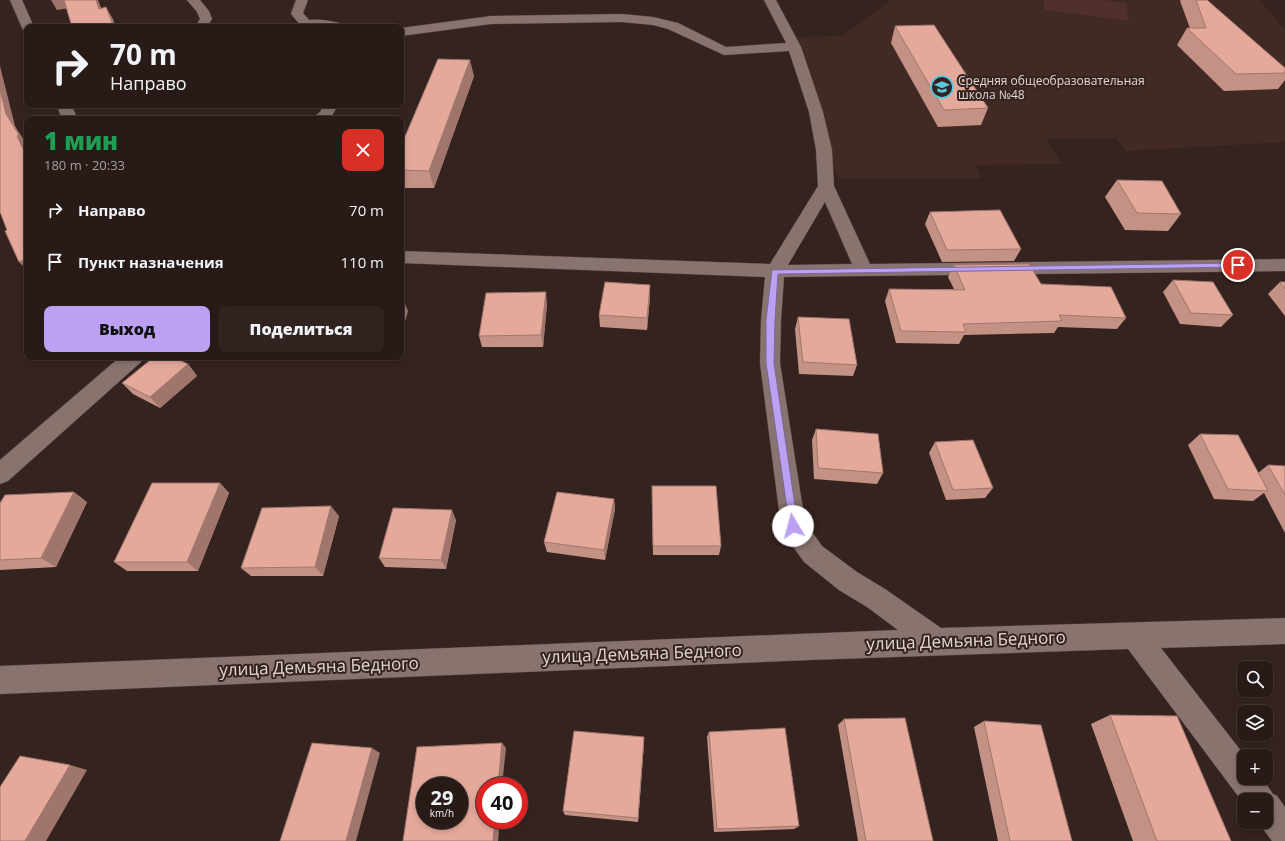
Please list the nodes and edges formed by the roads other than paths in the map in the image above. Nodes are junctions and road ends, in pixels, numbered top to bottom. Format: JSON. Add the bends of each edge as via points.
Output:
{"nodes":[{"id":1,"x":16,"y":0,"type":"edge"},
{"id":2,"x":193,"y":0,"type":"edge"},
{"id":3,"x":302,"y":0,"type":"edge"},
{"id":4,"x":770,"y":0,"type":"edge"},
{"id":5,"x":27,"y":24,"type":"edge"},
{"id":6,"x":203,"y":24,"type":"edge"},
{"id":7,"x":306,"y":24,"type":"edge"},
{"id":8,"x":404,"y":32,"type":"edge"},
{"id":9,"x":794,"y":47,"type":"junction"},
{"id":10,"x":826,"y":186,"type":"junction"},
{"id":11,"x":404,"y":257,"type":"edge"},
{"id":12,"x":1285,"y":264,"type":"edge"},
{"id":13,"x":864,"y":270,"type":"junction"},
{"id":14,"x":775,"y":271,"type":"junction"},
{"id":15,"x":131,"y":360,"type":"edge"},
{"id":16,"x":0,"y":474,"type":"edge"},
{"id":17,"x":1285,"y":632,"type":"edge"},
{"id":18,"x":1134,"y":635,"type":"junction"},
{"id":19,"x":936,"y":641,"type":"junction"},
{"id":20,"x":0,"y":680,"type":"edge"},
{"id":21,"x":1255,"y":793,"type":"edge"},
{"id":22,"x":1273,"y":816,"type":"edge"},
{"id":23,"x":1285,"y":832,"type":"edge"}],
"edges":[{"from":1,"to":5,"type":"street"},
{"from":2,"to":6,"type":"street","via":[[203,11],[206,19]]},
{"from":3,"to":7,"type":"street","via":[[297,14]]},
{"from":4,"to":9,"type":"street"},
{"from":8,"to":9,"type":"street","via":[[491,20],[622,18],[673,26],[724,51]]},
{"from":9,"to":10,"type":"street","via":[[816,112],[824,150]]},
{"from":10,"to":13,"type":"street"},
{"from":10,"to":14,"type":"street"},
{"from":11,"to":14,"type":"street"},
{"from":12,"to":13,"type":"street"},
{"from":13,"to":14,"type":"street"},
{"from":14,"to":19,"type":"street","via":[[770,320],[770,363],[793,526],[813,554]]},
{"from":15,"to":16,"type":"street"},
{"from":17,"to":18,"type":"street","name":"улица Демьяна Бедного"},
{"from":18,"to":19,"type":"street","name":"улица Демьяна Бедного"},
{"from":18,"to":21,"type":"street"},
{"from":19,"to":20,"type":"street","name":"улица Демьяна Бедного"},
{"from":22,"to":23,"type":"street"}]}
